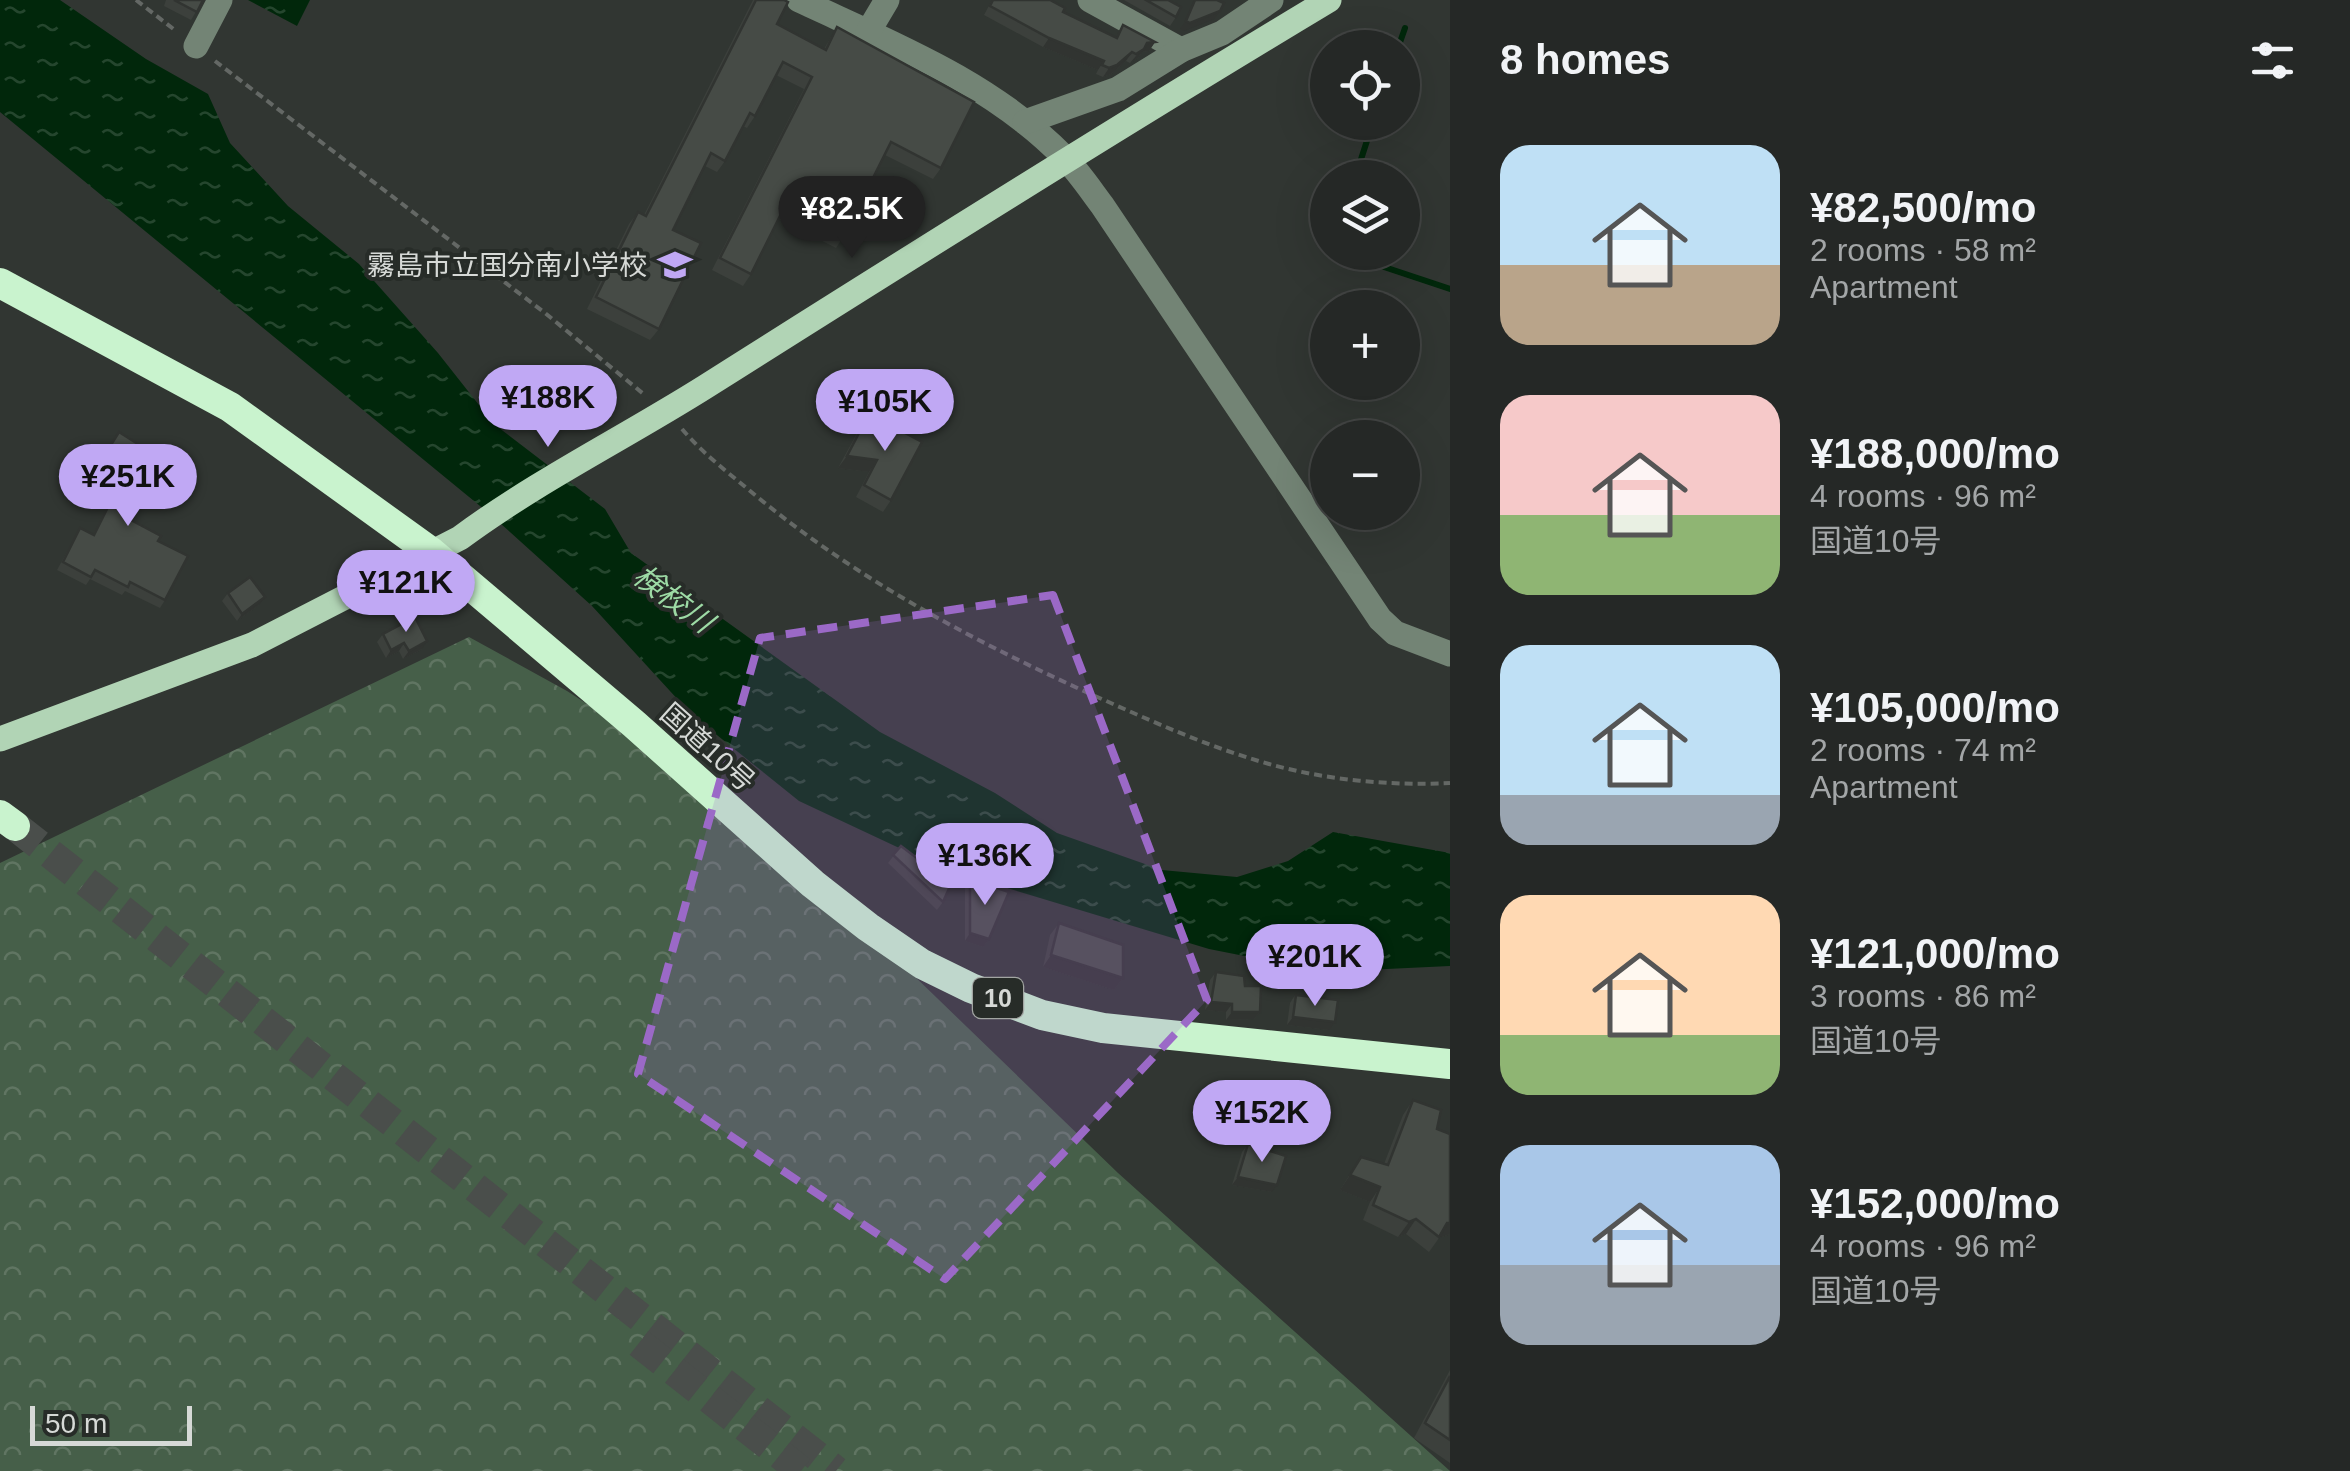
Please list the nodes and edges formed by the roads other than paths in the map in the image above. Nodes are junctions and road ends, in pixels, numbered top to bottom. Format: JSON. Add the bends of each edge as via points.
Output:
{"nodes":[{"id":1,"x":220,"y":0,"type":"edge"},
{"id":2,"x":798,"y":0,"type":"edge"},
{"id":3,"x":886,"y":0,"type":"edge"},
{"id":4,"x":1090,"y":0,"type":"edge"},
{"id":5,"x":1271,"y":0,"type":"edge"},
{"id":6,"x":1328,"y":0,"type":"edge"},
{"id":7,"x":868,"y":32,"type":"junction"},
{"id":8,"x":196,"y":46,"type":"road end"},
{"id":9,"x":1181,"y":50,"type":"junction"},
{"id":10,"x":1025,"y":122,"type":"junction"},
{"id":11,"x":1066,"y":158,"type":"junction"},
{"id":12,"x":0,"y":282,"type":"edge"},
{"id":13,"x":431,"y":552,"type":"junction"},
{"id":14,"x":1450,"y":654,"type":"edge"},
{"id":15,"x":0,"y":740,"type":"edge"},
{"id":16,"x":1450,"y":1064,"type":"edge"}],
"edges":[{"from":1,"to":8,"type":"street"},
{"from":2,"to":7,"type":"street"},
{"from":3,"to":7,"type":"street"},
{"from":4,"to":9,"type":"street"},
{"from":5,"to":9,"type":"street","via":[[1222,34]]},
{"from":6,"to":11,"type":"main road"},
{"from":7,"to":10,"type":"street"},
{"from":9,"to":10,"type":"street","via":[[1118,90]]},
{"from":10,"to":11,"type":"street"},
{"from":11,"to":13,"type":"main road"},
{"from":11,"to":14,"type":"street","via":[[1380,619],[1395,634]]},
{"from":12,"to":13,"type":"highway","name":"国道10号","number":"10","via":[[230,407]]},
{"from":13,"to":15,"type":"main road","via":[[252,644]]},
{"from":13,"to":16,"type":"highway","name":"国道10号","number":"10","via":[[813,884],[938,972],[1042,1015],[1103,1028]]}]}
